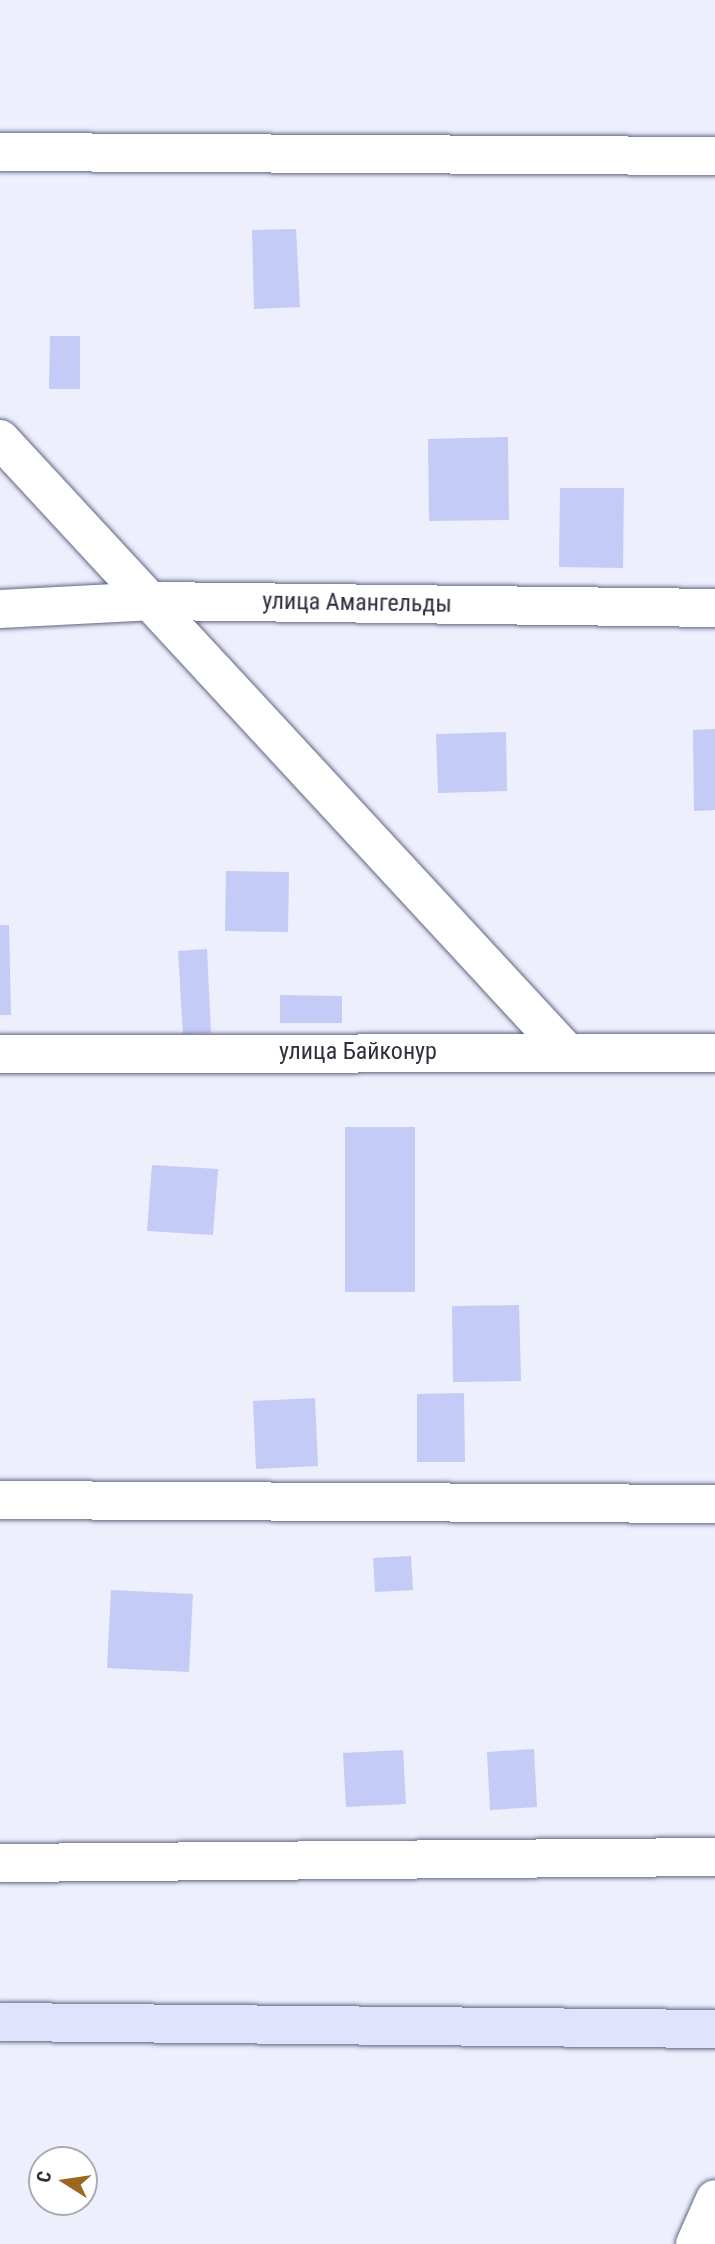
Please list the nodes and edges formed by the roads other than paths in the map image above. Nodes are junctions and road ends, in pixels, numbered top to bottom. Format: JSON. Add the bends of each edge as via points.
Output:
{"nodes":[{"id":1,"x":0,"y":152,"type":"edge"},
{"id":2,"x":715,"y":156,"type":"edge"},
{"id":3,"x":0,"y":439,"type":"edge"},
{"id":4,"x":154,"y":601,"type":"junction"},
{"id":5,"x":715,"y":608,"type":"edge"},
{"id":6,"x":0,"y":609,"type":"edge"},
{"id":7,"x":565,"y":1050,"type":"junction"},
{"id":8,"x":715,"y":1053,"type":"edge"},
{"id":9,"x":0,"y":1054,"type":"edge"},
{"id":10,"x":0,"y":1500,"type":"edge"},
{"id":11,"x":715,"y":1504,"type":"edge"},
{"id":12,"x":715,"y":1857,"type":"edge"},
{"id":13,"x":0,"y":1863,"type":"edge"},
{"id":14,"x":0,"y":2022,"type":"edge"},
{"id":15,"x":715,"y":2029,"type":"edge"},
{"id":16,"x":715,"y":2199,"type":"edge"},
{"id":17,"x":695,"y":2244,"type":"edge"}],
"edges":[{"from":1,"to":2,"type":"street"},
{"from":3,"to":4,"type":"street"},
{"from":4,"to":5,"type":"street","name":"улица Амангельды"},
{"from":4,"to":6,"type":"street","name":"улица Амангельды"},
{"from":4,"to":7,"type":"street"},
{"from":7,"to":8,"type":"street","name":"улица Байконур"},
{"from":7,"to":9,"type":"street","name":"улица Байконур"},
{"from":10,"to":11,"type":"street"},
{"from":12,"to":13,"type":"street"},
{"from":14,"to":15,"type":"main road"},
{"from":16,"to":17,"type":"street"}]}
